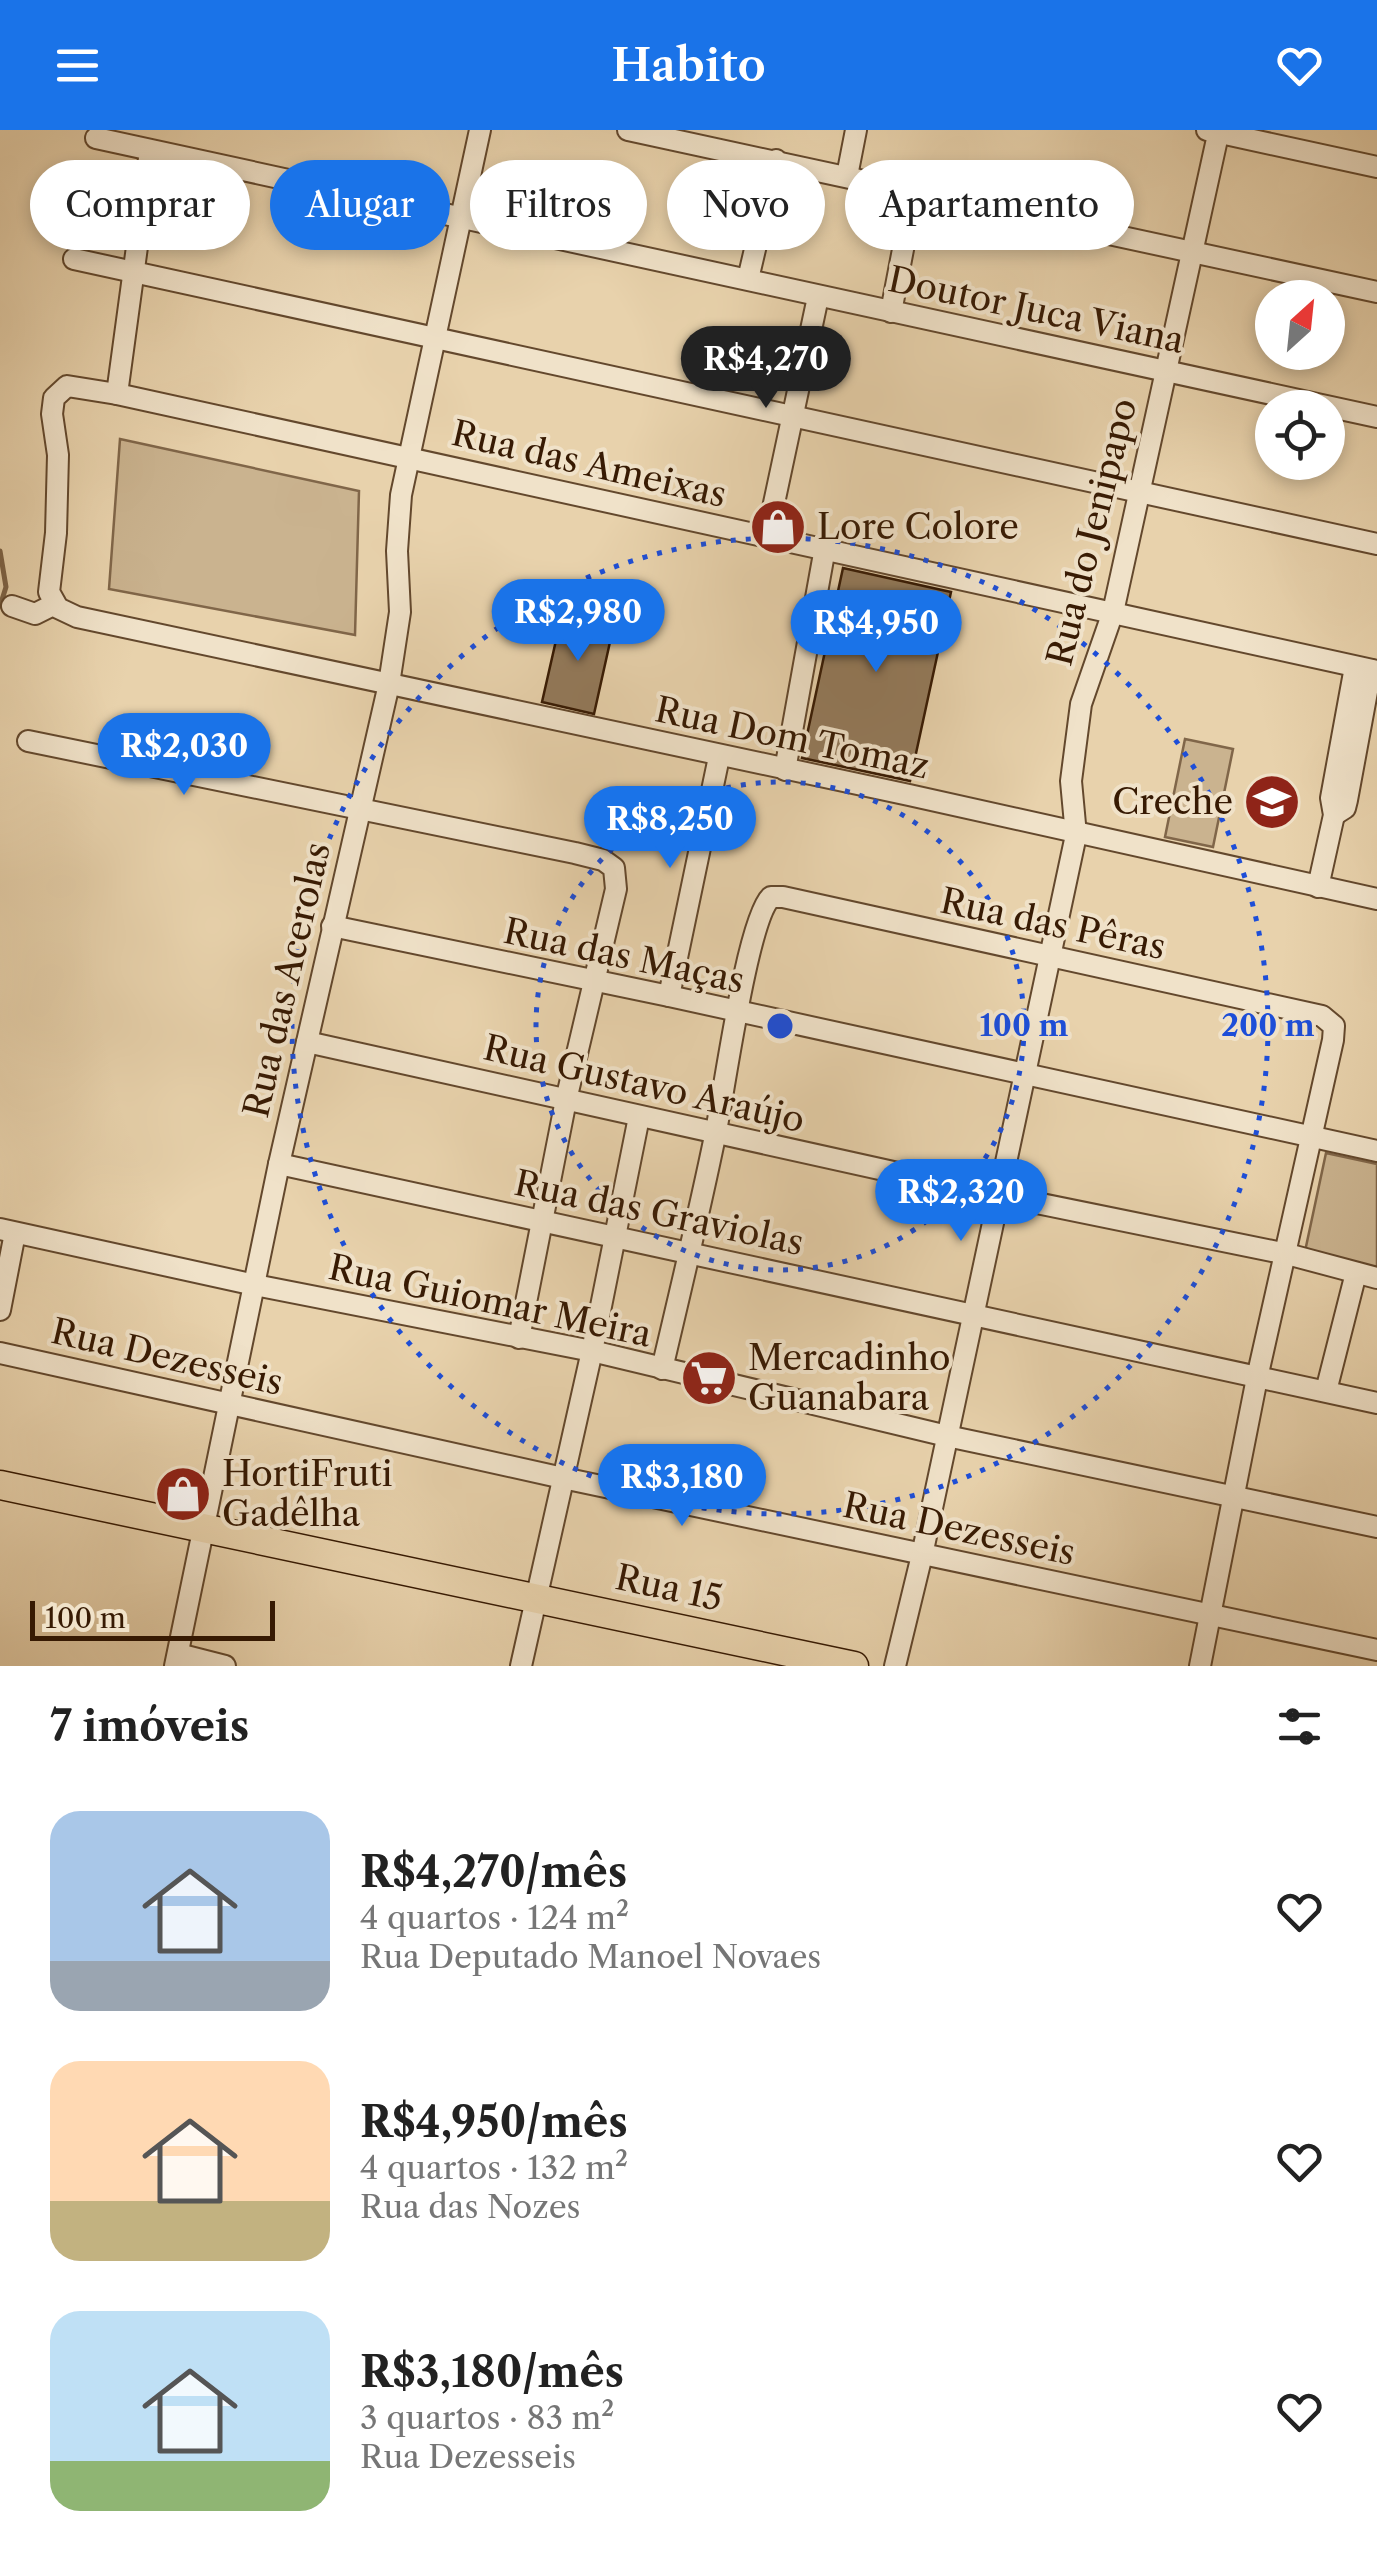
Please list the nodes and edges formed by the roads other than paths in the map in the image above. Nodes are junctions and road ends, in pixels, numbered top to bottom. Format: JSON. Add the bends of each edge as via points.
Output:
{"nodes":[{"id":1,"x":480,"y":130,"type":"edge"},
{"id":2,"x":628,"y":130,"type":"edge"},
{"id":3,"x":856,"y":130,"type":"edge"},
{"id":4,"x":1214,"y":131,"type":"edge"},
{"id":5,"x":96,"y":138,"type":"dead end"},
{"id":6,"x":150,"y":151,"type":"junction"},
{"id":7,"x":776,"y":160,"type":"edge"},
{"id":8,"x":849,"y":160,"type":"edge"},
{"id":9,"x":1377,"y":167,"type":"edge"},
{"id":10,"x":460,"y":217,"type":"junction"},
{"id":11,"x":1134,"y":240,"type":"edge"},
{"id":12,"x":755,"y":250,"type":"edge"},
{"id":13,"x":903,"y":250,"type":"edge"},
{"id":14,"x":1192,"y":253,"type":"junction"},
{"id":15,"x":74,"y":259,"type":"dead end"},
{"id":16,"x":132,"y":270,"type":"junction"},
{"id":17,"x":748,"y":279,"type":"junction"},
{"id":18,"x":1377,"y":292,"type":"edge"},
{"id":19,"x":818,"y":297,"type":"junction"},
{"id":20,"x":891,"y":312,"type":"junction"},
{"id":21,"x":435,"y":336,"type":"junction"},
{"id":22,"x":1166,"y":371,"type":"junction"},
{"id":23,"x":118,"y":394,"type":"junction"},
{"id":24,"x":791,"y":415,"type":"junction"},
{"id":25,"x":1377,"y":417,"type":"edge"},
{"id":26,"x":409,"y":457,"type":"junction"},
{"id":27,"x":1138,"y":492,"type":"junction"},
{"id":28,"x":766,"y":536,"type":"junction"},
{"id":29,"x":1377,"y":544,"type":"edge"},
{"id":30,"x":825,"y":548,"type":"junction"},
{"id":31,"x":55,"y":604,"type":"junction"},
{"id":32,"x":12,"y":606,"type":"dead end"},
{"id":33,"x":1113,"y":612,"type":"junction"},
{"id":34,"x":1367,"y":669,"type":"edge"},
{"id":35,"x":389,"y":684,"type":"junction"},
{"id":36,"x":28,"y":740,"type":"dead end"},
{"id":37,"x":719,"y":757,"type":"junction"},
{"id":38,"x":785,"y":770,"type":"junction"},
{"id":39,"x":359,"y":808,"type":"junction"},
{"id":40,"x":1076,"y":834,"type":"junction"},
{"id":41,"x":1318,"y":886,"type":"junction"},
{"id":42,"x":1377,"y":899,"type":"edge"},
{"id":43,"x":332,"y":926,"type":"junction"},
{"id":44,"x":1048,"y":957,"type":"junction"},
{"id":45,"x":594,"y":983,"type":"junction"},
{"id":46,"x":669,"y":996,"type":"junction"},
{"id":47,"x":737,"y":1013,"type":"junction"},
{"id":48,"x":306,"y":1042,"type":"junction"},
{"id":49,"x":1025,"y":1076,"type":"junction"},
{"id":50,"x":566,"y":1100,"type":"junction"},
{"id":51,"x":639,"y":1117,"type":"junction"},
{"id":52,"x":716,"y":1134,"type":"junction"},
{"id":53,"x":1312,"y":1138,"type":"junction"},
{"id":54,"x":1377,"y":1151,"type":"edge"},
{"id":55,"x":279,"y":1164,"type":"junction"},
{"id":56,"x":997,"y":1195,"type":"junction"},
{"id":57,"x":542,"y":1220,"type":"junction"},
{"id":58,"x":8,"y":1231,"type":"edge"},
{"id":59,"x":614,"y":1235,"type":"junction"},
{"id":60,"x":688,"y":1252,"type":"junction"},
{"id":61,"x":1287,"y":1254,"type":"junction"},
{"id":62,"x":1356,"y":1273,"type":"junction"},
{"id":63,"x":1377,"y":1278,"type":"edge"},
{"id":64,"x":255,"y":1285,"type":"junction"},
{"id":65,"x":0,"y":1310,"type":"edge"},
{"id":66,"x":971,"y":1314,"type":"junction"},
{"id":67,"x":518,"y":1338,"type":"junction"},
{"id":68,"x":0,"y":1352,"type":"edge"},
{"id":69,"x":592,"y":1352,"type":"junction"},
{"id":70,"x":662,"y":1370,"type":"junction"},
{"id":71,"x":1257,"y":1378,"type":"junction"},
{"id":72,"x":1326,"y":1391,"type":"junction"},
{"id":73,"x":1377,"y":1403,"type":"edge"},
{"id":74,"x":230,"y":1404,"type":"junction"},
{"id":75,"x":947,"y":1436,"type":"junction"},
{"id":76,"x":563,"y":1478,"type":"junction"},
{"id":77,"x":0,"y":1485,"type":"edge"},
{"id":78,"x":1236,"y":1496,"type":"junction"},
{"id":79,"x":1377,"y":1526,"type":"edge"},
{"id":80,"x":206,"y":1528,"type":"junction"},
{"id":81,"x":922,"y":1555,"type":"junction"},
{"id":82,"x":535,"y":1598,"type":"junction"},
{"id":83,"x":1209,"y":1614,"type":"junction"},
{"id":84,"x":1377,"y":1650,"type":"edge"},
{"id":85,"x":177,"y":1660,"type":"edge"},
{"id":86,"x":226,"y":1666,"type":"edge"},
{"id":87,"x":521,"y":1666,"type":"edge"},
{"id":88,"x":854,"y":1666,"type":"edge"},
{"id":89,"x":895,"y":1666,"type":"edge"},
{"id":90,"x":1200,"y":1666,"type":"edge"}],
"edges":[{"from":1,"to":10,"type":"street","name":"Rua das Acerolas"},
{"from":2,"to":7,"type":"street"},
{"from":3,"to":8,"type":"street"},
{"from":4,"to":9,"type":"street"},
{"from":4,"to":14,"type":"street","name":"Rua do Jenipapo"},
{"from":5,"to":6,"type":"street","name":"Doutor Juca Viana"},
{"from":6,"to":10,"type":"street","name":"Doutor Juca Viana"},
{"from":6,"to":16,"type":"street"},
{"from":10,"to":17,"type":"street","name":"Doutor Juca Viana"},
{"from":10,"to":21,"type":"street","name":"Rua das Acerolas"},
{"from":11,"to":14,"type":"street"},
{"from":12,"to":17,"type":"street"},
{"from":13,"to":20,"type":"street"},
{"from":14,"to":18,"type":"street"},
{"from":14,"to":22,"type":"street","name":"Rua do Jenipapo"},
{"from":15,"to":16,"type":"street"},
{"from":16,"to":21,"type":"street"},
{"from":16,"to":23,"type":"street"},
{"from":17,"to":19,"type":"street","name":"Doutor Juca Viana"},
{"from":19,"to":20,"type":"street","name":"Doutor Juca Viana"},
{"from":19,"to":24,"type":"street"},
{"from":20,"to":22,"type":"street","name":"Doutor Juca Viana"},
{"from":21,"to":24,"type":"street"},
{"from":21,"to":26,"type":"street","name":"Rua das Acerolas"},
{"from":22,"to":25,"type":"street","name":"Doutor Juca Viana"},
{"from":22,"to":27,"type":"street","name":"Rua do Jenipapo"},
{"from":23,"to":26,"type":"street","name":"Rua das Ameixas"},
{"from":23,"to":31,"type":"street","name":"Rua das Ameixas","via":[[64,388],[53,404]]},
{"from":24,"to":27,"type":"street"},
{"from":24,"to":28,"type":"street"},
{"from":26,"to":28,"type":"street","name":"Rua das Ameixas"},
{"from":26,"to":35,"type":"street","name":"Rua das Acerolas"},
{"from":27,"to":29,"type":"street"},
{"from":27,"to":33,"type":"street","name":"Rua do Jenipapo"},
{"from":28,"to":30,"type":"street","name":"Rua das Ameixas"},
{"from":30,"to":33,"type":"street","name":"Rua das Ameixas"},
{"from":30,"to":38,"type":"street"},
{"from":31,"to":32,"type":"street","via":[[36,614]]},
{"from":31,"to":35,"type":"street","name":"Rua Dom Tomaz","via":[[77,617]]},
{"from":33,"to":34,"type":"street","name":"Rua das Ameixas"},
{"from":33,"to":40,"type":"street","name":"Rua do Jenipapo","via":[[1072,750]]},
{"from":34,"to":41,"type":"street","via":[[1348,800],[1334,815]]},
{"from":35,"to":37,"type":"street","name":"Rua Dom Tomaz"},
{"from":35,"to":39,"type":"street","name":"Rua das Acerolas"},
{"from":36,"to":39,"type":"street"},
{"from":37,"to":38,"type":"street","name":"Rua Dom Tomaz"},
{"from":37,"to":46,"type":"street"},
{"from":38,"to":40,"type":"street","name":"Rua Dom Tomaz"},
{"from":39,"to":43,"type":"street","name":"Rua das Acerolas"},
{"from":39,"to":45,"type":"street","via":[[608,863],[616,889]]},
{"from":40,"to":41,"type":"street","name":"Rua Dom Tomaz"},
{"from":40,"to":44,"type":"street","name":"Rua do Jenipapo"},
{"from":41,"to":42,"type":"street","name":"Rua Dom Tomaz"},
{"from":43,"to":45,"type":"street","name":"Rua das Maças"},
{"from":43,"to":48,"type":"street","name":"Rua das Acerolas"},
{"from":44,"to":47,"type":"street","name":"Rua das Pêras","via":[[771,897]]},
{"from":44,"to":49,"type":"street","name":"Rua do Jenipapo"},
{"from":44,"to":53,"type":"street","name":"Rua das Pêras","via":[[1331,1021]]},
{"from":45,"to":46,"type":"street","name":"Rua das Maças"},
{"from":45,"to":50,"type":"street"},
{"from":46,"to":47,"type":"street","name":"Rua das Maças"},
{"from":47,"to":49,"type":"street","name":"Rua das Maças"},
{"from":47,"to":52,"type":"street"},
{"from":48,"to":50,"type":"street","name":"Rua Gustavo Araújo"},
{"from":48,"to":55,"type":"street","name":"Rua das Acerolas"},
{"from":49,"to":53,"type":"street","name":"Rua das Maças"},
{"from":49,"to":56,"type":"street","name":"Rua do Jenipapo"},
{"from":50,"to":51,"type":"street","name":"Rua Gustavo Araújo"},
{"from":50,"to":57,"type":"street"},
{"from":51,"to":52,"type":"street","name":"Rua Gustavo Araújo"},
{"from":51,"to":59,"type":"street"},
{"from":52,"to":56,"type":"street","name":"Rua Gustavo Araújo"},
{"from":52,"to":60,"type":"street"},
{"from":53,"to":54,"type":"street","name":"Rua das Maças"},
{"from":53,"to":61,"type":"street"},
{"from":55,"to":57,"type":"street","name":"Rua das Graviolas"},
{"from":55,"to":64,"type":"street","name":"Rua das Acerolas"},
{"from":56,"to":61,"type":"street","name":"Rua Gustavo Araújo"},
{"from":56,"to":66,"type":"street","name":"Rua do Jenipapo"},
{"from":57,"to":59,"type":"street","name":"Rua das Graviolas"},
{"from":57,"to":67,"type":"street"},
{"from":58,"to":64,"type":"street","name":"Rua Guiomar Meira"},
{"from":58,"to":65,"type":"street"},
{"from":59,"to":60,"type":"street","name":"Rua das Graviolas"},
{"from":59,"to":69,"type":"street"},
{"from":60,"to":66,"type":"street","name":"Rua das Graviolas"},
{"from":60,"to":70,"type":"street"},
{"from":61,"to":62,"type":"street","name":"Rua Gustavo Araújo"},
{"from":61,"to":71,"type":"street"},
{"from":62,"to":63,"type":"street","name":"Rua Gustavo Araújo"},
{"from":62,"to":72,"type":"street"},
{"from":64,"to":67,"type":"street","name":"Rua Guiomar Meira"},
{"from":64,"to":74,"type":"street","name":"Rua das Acerolas"},
{"from":66,"to":71,"type":"street","name":"Rua das Graviolas"},
{"from":66,"to":75,"type":"street","name":"Rua do Jenipapo"},
{"from":67,"to":69,"type":"street","name":"Rua Guiomar Meira"},
{"from":68,"to":74,"type":"street","name":"Rua Dezesseis"},
{"from":69,"to":70,"type":"street","name":"Rua Guiomar Meira"},
{"from":69,"to":76,"type":"street"},
{"from":70,"to":75,"type":"street","name":"Rua Guiomar Meira"},
{"from":71,"to":72,"type":"street","name":"Rua das Graviolas"},
{"from":71,"to":78,"type":"street"},
{"from":72,"to":73,"type":"street","name":"Rua das Graviolas"},
{"from":74,"to":76,"type":"street","name":"Rua Dezesseis"},
{"from":74,"to":80,"type":"street","name":"Rua das Acerolas"},
{"from":75,"to":78,"type":"street","name":"Rua Guiomar Meira"},
{"from":75,"to":81,"type":"street","name":"Rua do Jenipapo"},
{"from":76,"to":81,"type":"street","name":"Rua Dezesseis"},
{"from":76,"to":82,"type":"street"},
{"from":77,"to":80,"type":"main road","name":"Rua 15"},
{"from":78,"to":79,"type":"street","name":"Rua Guiomar Meira"},
{"from":78,"to":83,"type":"street"},
{"from":80,"to":82,"type":"main road","name":"Rua 15"},
{"from":80,"to":85,"type":"street","name":"Rua das Acerolas"},
{"from":81,"to":83,"type":"street","name":"Rua Dezesseis"},
{"from":81,"to":89,"type":"street","name":"Rua do Jenipapo"},
{"from":82,"to":87,"type":"street"},
{"from":82,"to":88,"type":"main road","name":"Rua 15"},
{"from":83,"to":84,"type":"street","name":"Rua Dezesseis"},
{"from":83,"to":90,"type":"street"},
{"from":85,"to":86,"type":"street"}]}
